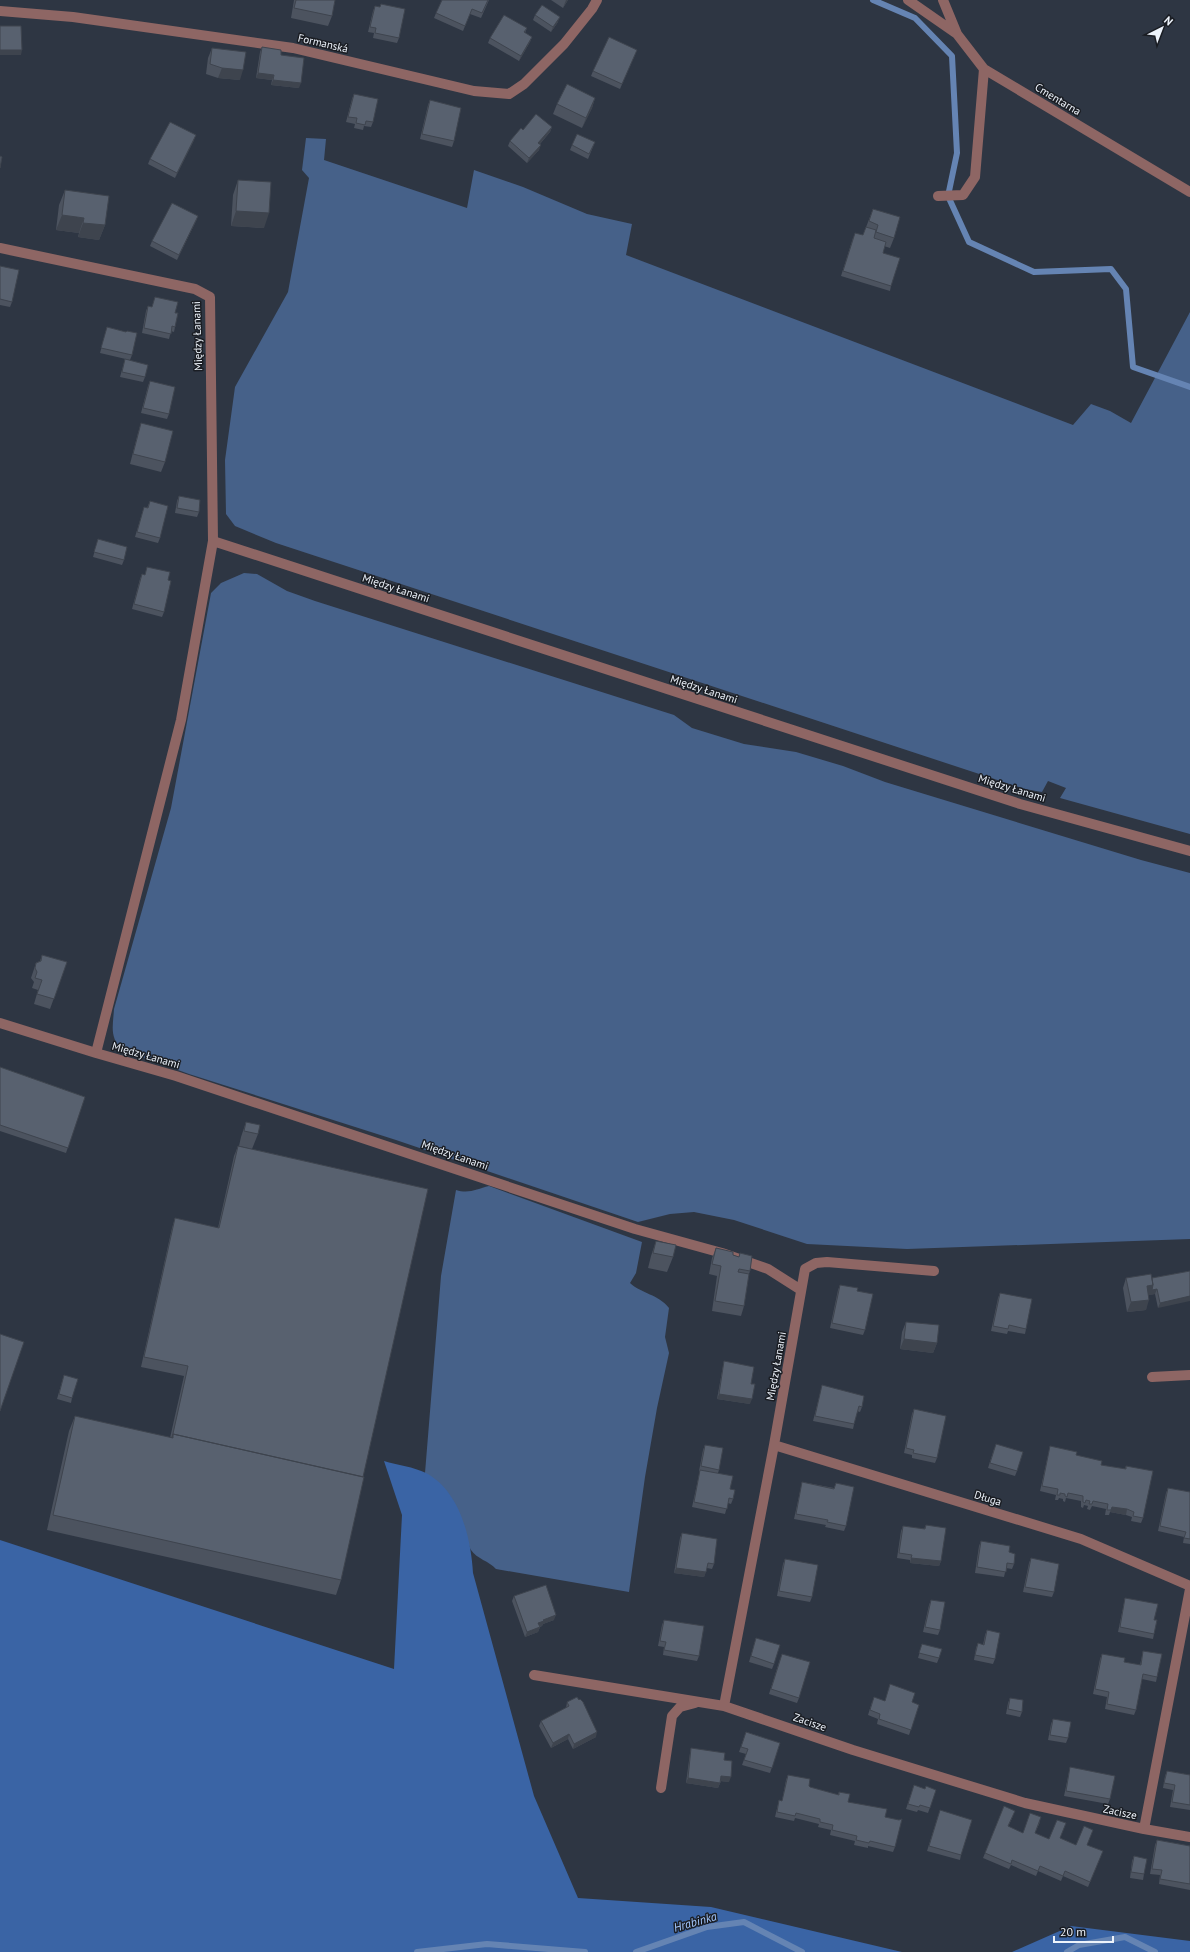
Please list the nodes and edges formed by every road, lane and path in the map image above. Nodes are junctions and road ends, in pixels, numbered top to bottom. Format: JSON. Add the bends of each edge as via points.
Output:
{"nodes":[{"id":1,"x":597,"y":0,"type":"edge"},
{"id":2,"x":908,"y":0,"type":"edge"},
{"id":3,"x":942,"y":0,"type":"edge"},
{"id":4,"x":0,"y":11,"type":"edge"},
{"id":5,"x":957,"y":34,"type":"junction"},
{"id":6,"x":984,"y":69,"type":"junction"},
{"id":7,"x":1190,"y":192,"type":"edge"},
{"id":8,"x":938,"y":196,"type":"dead end"},
{"id":9,"x":0,"y":248,"type":"edge"},
{"id":10,"x":213,"y":541,"type":"junction"},
{"id":11,"x":1190,"y":851,"type":"edge"},
{"id":12,"x":0,"y":1023,"type":"edge"},
{"id":13,"x":96,"y":1053,"type":"junction"},
{"id":14,"x":934,"y":1271,"type":"dead end"},
{"id":15,"x":801,"y":1290,"type":"junction"},
{"id":16,"x":1190,"y":1375,"type":"edge"},
{"id":17,"x":1152,"y":1377,"type":"dead end"},
{"id":18,"x":774,"y":1446,"type":"junction"},
{"id":19,"x":1190,"y":1588,"type":"edge"},
{"id":20,"x":534,"y":1675,"type":"dead end"},
{"id":21,"x":701,"y":1702,"type":"junction"},
{"id":22,"x":724,"y":1706,"type":"junction"},
{"id":23,"x":661,"y":1788,"type":"dead end"},
{"id":24,"x":1144,"y":1829,"type":"junction"},
{"id":25,"x":1190,"y":1837,"type":"edge"}],
"edges":[{"from":1,"to":4,"type":"street","name":"Formanská","via":[[564,44],[524,84],[509,94],[474,91],[293,48],[73,17]]},
{"from":2,"to":5,"type":"street"},
{"from":3,"to":5,"type":"street","name":"Cmentarna"},
{"from":5,"to":6,"type":"street","name":"Cmentarna"},
{"from":6,"to":7,"type":"street","name":"Cmentarna"},
{"from":6,"to":8,"type":"street","via":[[975,177],[963,195]]},
{"from":9,"to":10,"type":"street","name":"Między Łanami","via":[[195,289],[210,297]]},
{"from":10,"to":11,"type":"street","name":"Między Łanami","via":[[1012,802]]},
{"from":10,"to":13,"type":"street","name":"Między Łanami","via":[[181,720]]},
{"from":12,"to":13,"type":"street","name":"Między Łanami"},
{"from":13,"to":15,"type":"street","name":"Między Łanami","via":[[176,1076],[635,1229],[722,1253],[768,1269]]},
{"from":14,"to":15,"type":"street","name":"Między Łanami","via":[[816,1263],[805,1269]]},
{"from":15,"to":18,"type":"street","name":"Między Łanami"},
{"from":16,"to":17,"type":"street"},
{"from":18,"to":19,"type":"street","name":"Długa","via":[[1081,1539]]},
{"from":18,"to":22,"type":"street"},
{"from":19,"to":24,"type":"street","name":"Zacisze"},
{"from":20,"to":21,"type":"street","name":"Zacisze"},
{"from":21,"to":22,"type":"street","name":"Zacisze"},
{"from":21,"to":23,"type":"street","via":[[680,1707],[672,1716]]},
{"from":22,"to":24,"type":"street","name":"Zacisze","via":[[854,1750],[1025,1803]]},
{"from":24,"to":25,"type":"street","name":"Zacisze"}]}
